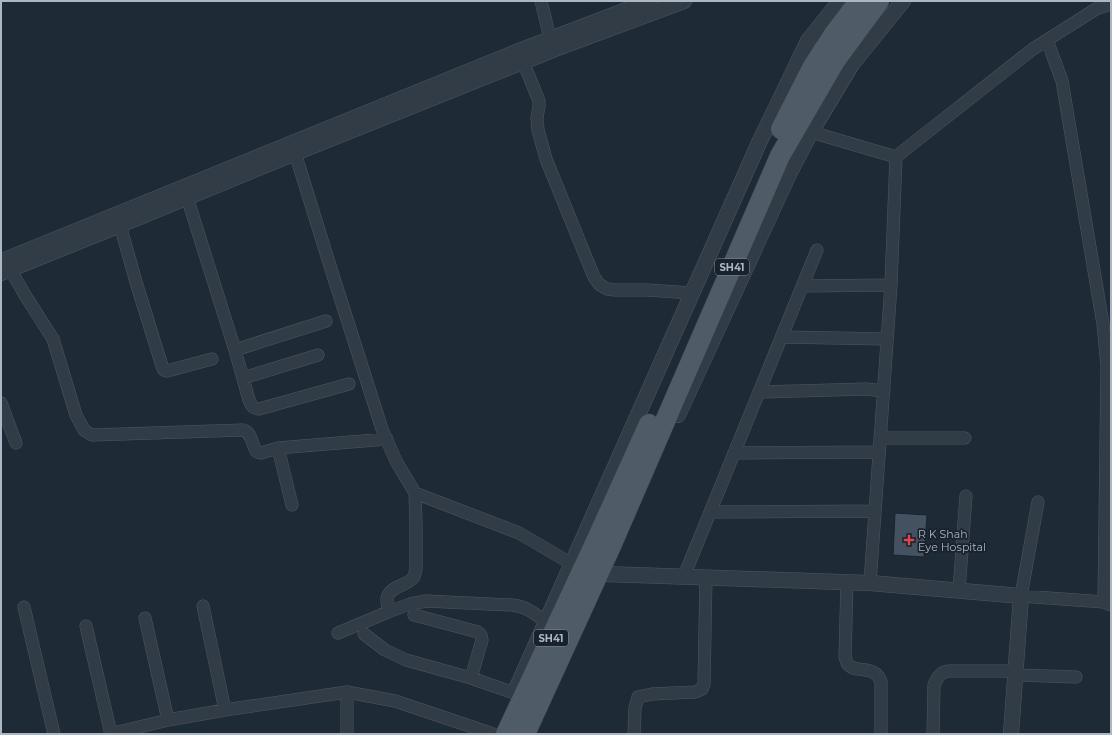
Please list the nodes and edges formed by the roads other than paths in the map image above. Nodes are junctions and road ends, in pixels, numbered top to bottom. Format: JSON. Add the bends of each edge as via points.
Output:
{"nodes":[{"id":1,"x":542,"y":1,"type":"edge"},
{"id":2,"x":650,"y":1,"type":"edge"},
{"id":3,"x":684,"y":1,"type":"edge"},
{"id":4,"x":840,"y":1,"type":"edge"},
{"id":5,"x":859,"y":1,"type":"edge"},
{"id":6,"x":879,"y":1,"type":"edge"},
{"id":7,"x":903,"y":1,"type":"edge"},
{"id":8,"x":1111,"y":4,"type":"edge"},
{"id":9,"x":550,"y":38,"type":"junction"},
{"id":10,"x":1047,"y":40,"type":"junction"},
{"id":11,"x":521,"y":56,"type":"junction"},
{"id":12,"x":811,"y":132,"type":"junction"},
{"id":13,"x":295,"y":153,"type":"junction"},
{"id":14,"x":896,"y":157,"type":"junction"},
{"id":15,"x":187,"y":197,"type":"junction"},
{"id":16,"x":120,"y":226,"type":"junction"},
{"id":17,"x":817,"y":250,"type":"dead end"},
{"id":18,"x":4,"y":268,"type":"edge"},
{"id":19,"x":891,"y":285,"type":"junction"},
{"id":20,"x":802,"y":286,"type":"junction"},
{"id":21,"x":692,"y":293,"type":"junction"},
{"id":22,"x":326,"y":321,"type":"dead end"},
{"id":23,"x":782,"y":337,"type":"junction"},
{"id":24,"x":887,"y":339,"type":"junction"},
{"id":25,"x":235,"y":350,"type":"junction"},
{"id":26,"x":318,"y":355,"type":"dead end"},
{"id":27,"x":212,"y":359,"type":"dead end"},
{"id":28,"x":243,"y":378,"type":"junction"},
{"id":29,"x":349,"y":384,"type":"dead end"},
{"id":30,"x":884,"y":391,"type":"junction"},
{"id":31,"x":759,"y":392,"type":"junction"},
{"id":32,"x":1,"y":403,"type":"edge"},
{"id":33,"x":880,"y":438,"type":"junction"},
{"id":34,"x":965,"y":438,"type":"dead end"},
{"id":35,"x":386,"y":439,"type":"junction"},
{"id":36,"x":16,"y":443,"type":"dead end"},
{"id":37,"x":278,"y":448,"type":"junction"},
{"id":38,"x":879,"y":452,"type":"junction"},
{"id":39,"x":734,"y":453,"type":"junction"},
{"id":40,"x":415,"y":492,"type":"junction"},
{"id":41,"x":966,"y":496,"type":"dead end"},
{"id":42,"x":1038,"y":502,"type":"dead end"},
{"id":43,"x":292,"y":505,"type":"dead end"},
{"id":44,"x":875,"y":511,"type":"junction"},
{"id":45,"x":710,"y":512,"type":"junction"},
{"id":46,"x":604,"y":544,"type":"junction"},
{"id":47,"x":572,"y":564,"type":"junction"},
{"id":48,"x":605,"y":574,"type":"junction"},
{"id":49,"x":684,"y":576,"type":"junction"},
{"id":50,"x":706,"y":577,"type":"junction"},
{"id":51,"x":847,"y":582,"type":"junction"},
{"id":52,"x":870,"y":583,"type":"junction"},
{"id":53,"x":959,"y":590,"type":"junction"},
{"id":54,"x":1021,"y":596,"type":"junction"},
{"id":55,"x":1108,"y":604,"type":"edge"},
{"id":56,"x":203,"y":606,"type":"dead end"},
{"id":57,"x":24,"y":607,"type":"dead end"},
{"id":58,"x":388,"y":612,"type":"junction"},
{"id":59,"x":414,"y":615,"type":"dead end"},
{"id":60,"x":145,"y":618,"type":"dead end"},
{"id":61,"x":546,"y":622,"type":"junction"},
{"id":62,"x":86,"y":626,"type":"dead end"},
{"id":63,"x":338,"y":633,"type":"dead end"},
{"id":64,"x":364,"y":634,"type":"dead end"},
{"id":65,"x":1015,"y":673,"type":"junction"},
{"id":66,"x":1076,"y":677,"type":"dead end"},
{"id":67,"x":471,"y":678,"type":"junction"},
{"id":68,"x":346,"y":692,"type":"junction"},
{"id":69,"x":514,"y":693,"type":"junction"},
{"id":70,"x":226,"y":710,"type":"junction"},
{"id":71,"x":168,"y":720,"type":"junction"},
{"id":72,"x":54,"y":734,"type":"edge"},
{"id":73,"x":111,"y":734,"type":"edge"},
{"id":74,"x":347,"y":734,"type":"edge"},
{"id":75,"x":493,"y":734,"type":"edge"},
{"id":76,"x":496,"y":734,"type":"edge"},
{"id":77,"x":506,"y":734,"type":"edge"},
{"id":78,"x":525,"y":734,"type":"edge"},
{"id":79,"x":533,"y":734,"type":"edge"},
{"id":80,"x":634,"y":734,"type":"edge"},
{"id":81,"x":881,"y":734,"type":"edge"},
{"id":82,"x":933,"y":734,"type":"edge"},
{"id":83,"x":1011,"y":734,"type":"edge"}],
"edges":[{"from":1,"to":9,"type":"street"},
{"from":2,"to":9,"type":"street"},
{"from":3,"to":11,"type":"street"},
{"from":4,"to":21,"type":"street","via":[[808,42],[758,145]]},
{"from":5,"to":46,"type":"main road","number":"SH41","via":[[812,68],[769,153]]},
{"from":6,"to":46,"type":"main road","number":"SH41","via":[[835,61],[780,156]]},
{"from":7,"to":12,"type":"street","via":[[852,64]]},
{"from":8,"to":10,"type":"street","via":[[1096,9]]},
{"from":9,"to":11,"type":"street"},
{"from":10,"to":14,"type":"street"},
{"from":10,"to":55,"type":"street","via":[[1062,81],[1103,324],[1107,366]]},
{"from":11,"to":13,"type":"street"},
{"from":11,"to":18,"type":"street"},
{"from":11,"to":21,"type":"street","via":[[539,101],[538,130],[546,159],[599,284],[615,290]]},
{"from":12,"to":14,"type":"street"},
{"from":12,"to":48,"type":"street","via":[[790,172]]},
{"from":13,"to":15,"type":"street"},
{"from":13,"to":35,"type":"street"},
{"from":14,"to":19,"type":"street"},
{"from":15,"to":16,"type":"street"},
{"from":15,"to":25,"type":"street"},
{"from":16,"to":18,"type":"street"},
{"from":16,"to":27,"type":"street","via":[[164,370]]},
{"from":17,"to":20,"type":"street"},
{"from":18,"to":37,"type":"street","via":[[53,339],[76,415],[84,430],[92,435],[243,430],[250,434],[257,452]]},
{"from":19,"to":20,"type":"street"},
{"from":19,"to":24,"type":"street"},
{"from":20,"to":23,"type":"street"},
{"from":21,"to":47,"type":"street"},
{"from":22,"to":25,"type":"street"},
{"from":23,"to":24,"type":"street"},
{"from":23,"to":31,"type":"street"},
{"from":24,"to":30,"type":"street"},
{"from":25,"to":28,"type":"street"},
{"from":26,"to":28,"type":"street"},
{"from":28,"to":29,"type":"street","via":[[254,408]]},
{"from":30,"to":31,"type":"street"},
{"from":30,"to":33,"type":"street"},
{"from":31,"to":39,"type":"street"},
{"from":32,"to":36,"type":"street"},
{"from":33,"to":34,"type":"street"},
{"from":33,"to":38,"type":"street"},
{"from":35,"to":37,"type":"street"},
{"from":35,"to":40,"type":"street"},
{"from":37,"to":43,"type":"street"},
{"from":38,"to":39,"type":"street"},
{"from":38,"to":44,"type":"street"},
{"from":39,"to":45,"type":"street"},
{"from":40,"to":47,"type":"street","via":[[519,533]]},
{"from":40,"to":58,"type":"street","via":[[415,574],[388,595]]},
{"from":41,"to":53,"type":"street"},
{"from":42,"to":54,"type":"street"},
{"from":44,"to":45,"type":"street"},
{"from":44,"to":52,"type":"street"},
{"from":45,"to":49,"type":"street"},
{"from":46,"to":77,"type":"main road","number":"SH41"},
{"from":46,"to":78,"type":"main road","number":"SH41"},
{"from":47,"to":61,"type":"street"},
{"from":48,"to":49,"type":"street"},
{"from":48,"to":79,"type":"street"},
{"from":49,"to":50,"type":"street"},
{"from":50,"to":51,"type":"street"},
{"from":50,"to":80,"type":"street","via":[[702,689],[695,692],[638,697]]},
{"from":51,"to":52,"type":"street"},
{"from":51,"to":81,"type":"street","via":[[845,657],[851,667],[876,672],[879,676]]},
{"from":52,"to":53,"type":"street"},
{"from":53,"to":54,"type":"street"},
{"from":54,"to":55,"type":"street"},
{"from":54,"to":65,"type":"street"},
{"from":56,"to":70,"type":"street"},
{"from":57,"to":72,"type":"street"},
{"from":58,"to":61,"type":"street","via":[[426,601],[521,606]]},
{"from":58,"to":63,"type":"street"},
{"from":59,"to":67,"type":"street","via":[[478,632],[481,635],[482,640]]},
{"from":60,"to":71,"type":"street"},
{"from":61,"to":69,"type":"street"},
{"from":62,"to":73,"type":"street"},
{"from":64,"to":67,"type":"street","via":[[385,650],[406,660]]},
{"from":65,"to":66,"type":"street"},
{"from":65,"to":82,"type":"street","via":[[942,673],[934,686]]},
{"from":65,"to":83,"type":"street"},
{"from":67,"to":69,"type":"street"},
{"from":68,"to":70,"type":"street"},
{"from":68,"to":74,"type":"street"},
{"from":68,"to":75,"type":"street","via":[[395,701]]},
{"from":69,"to":76,"type":"street"},
{"from":70,"to":71,"type":"street"},
{"from":71,"to":73,"type":"street"}]}
